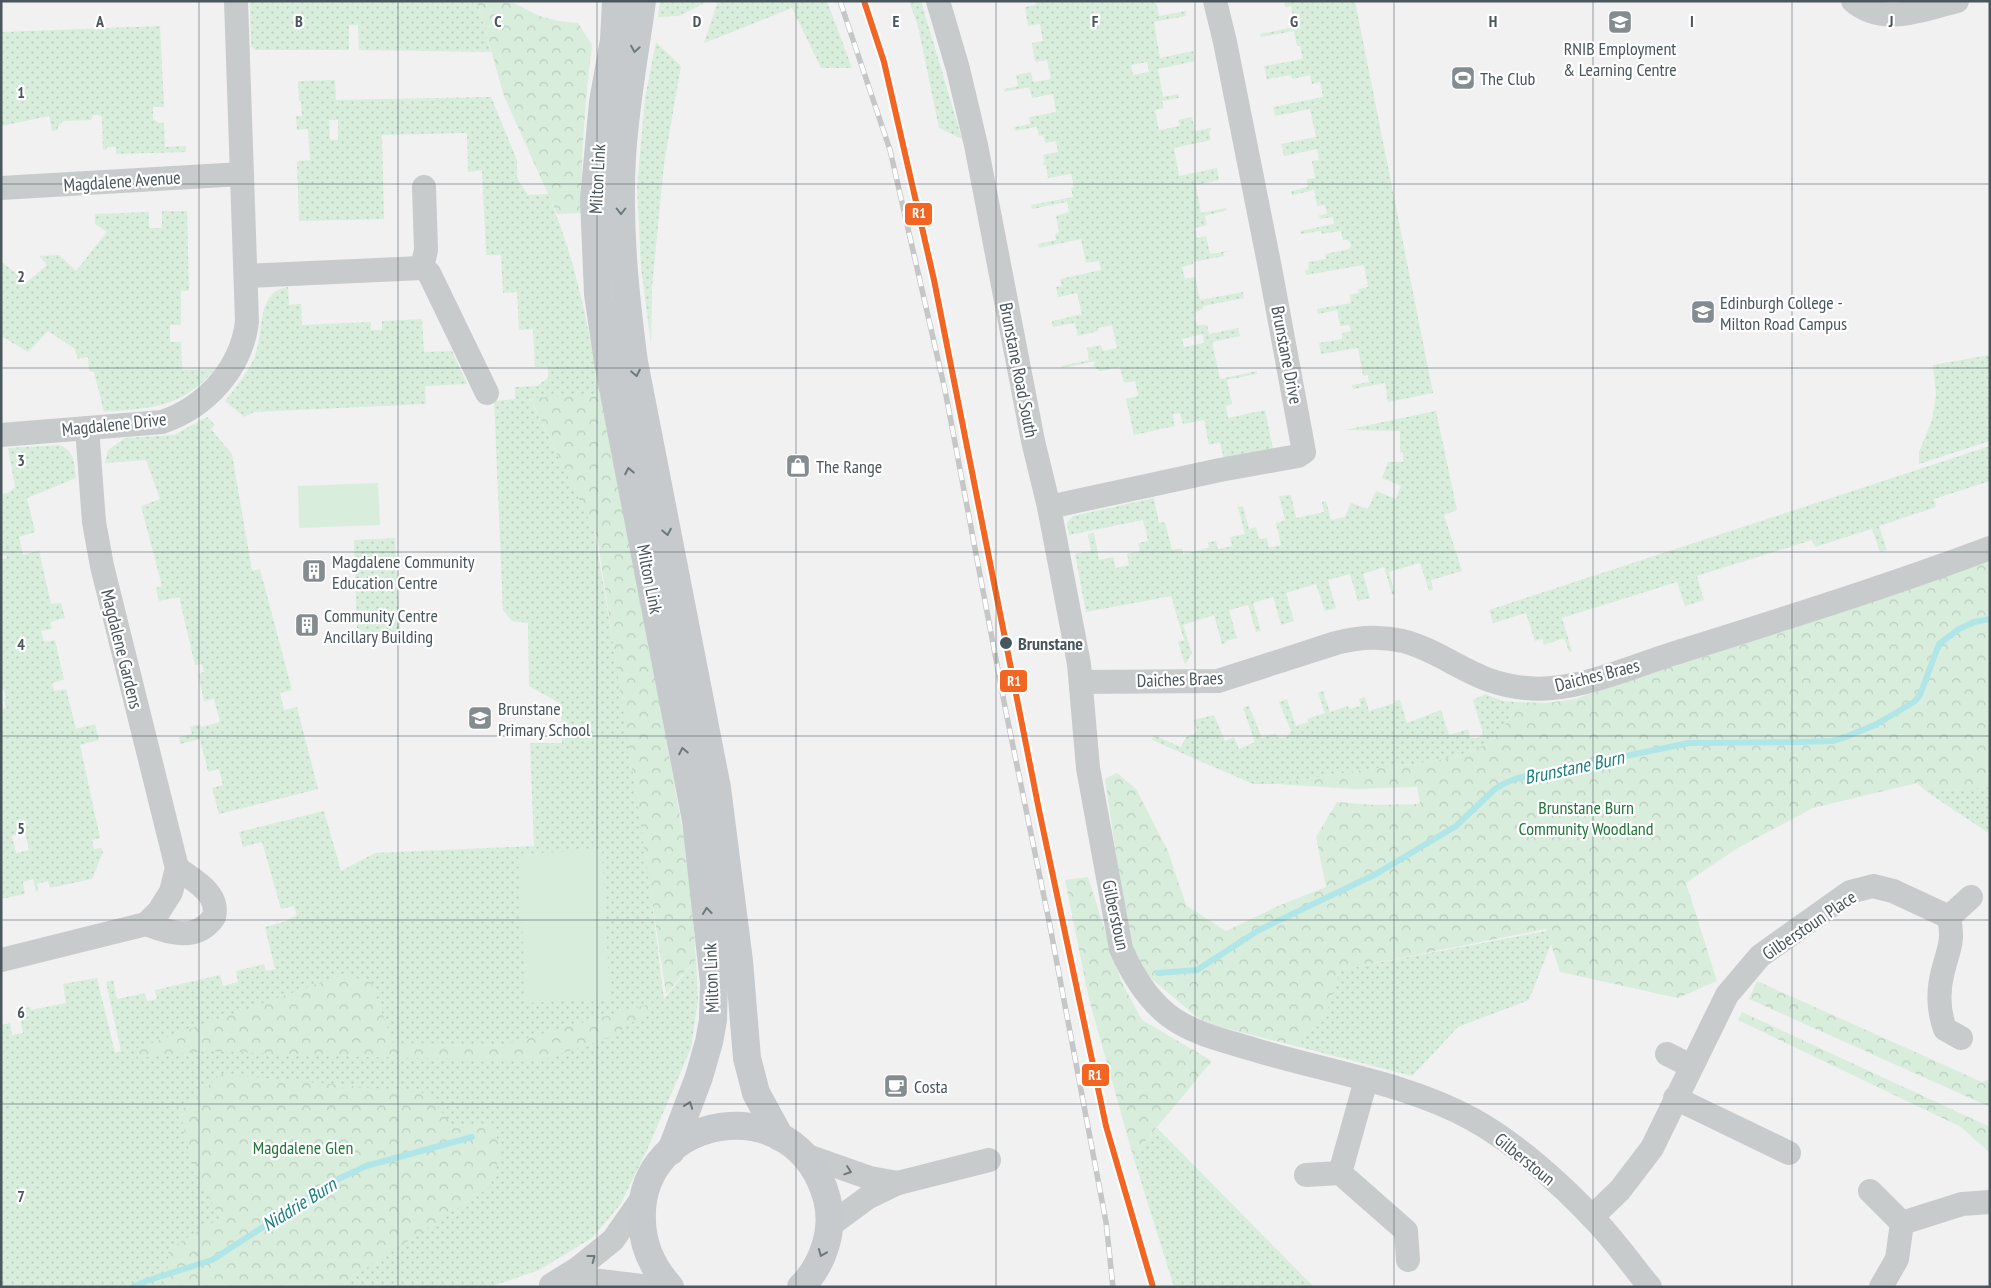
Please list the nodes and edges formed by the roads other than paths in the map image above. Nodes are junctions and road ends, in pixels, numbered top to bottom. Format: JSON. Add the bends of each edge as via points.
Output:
{"nodes":[{"id":1,"x":236,"y":1,"type":"edge"},
{"id":2,"x":642,"y":1,"type":"edge"},
{"id":3,"x":938,"y":1,"type":"edge"},
{"id":4,"x":1215,"y":1,"type":"edge"},
{"id":5,"x":1853,"y":1,"type":"edge"},
{"id":6,"x":1957,"y":1,"type":"edge"},
{"id":7,"x":614,"y":6,"type":"edge"},
{"id":8,"x":242,"y":174,"type":"junction"},
{"id":9,"x":424,"y":187,"type":"dead end"},
{"id":10,"x":1,"y":188,"type":"edge"},
{"id":11,"x":422,"y":268,"type":"junction"},
{"id":12,"x":246,"y":276,"type":"junction"},
{"id":13,"x":487,"y":393,"type":"dead end"},
{"id":14,"x":87,"y":428,"type":"junction"},
{"id":15,"x":1,"y":435,"type":"edge"},
{"id":16,"x":1048,"y":507,"type":"junction"},
{"id":17,"x":1990,"y":548,"type":"edge"},
{"id":18,"x":1081,"y":682,"type":"junction"},
{"id":19,"x":1085,"y":742,"type":"joint"},
{"id":20,"x":177,"y":868,"type":"junction"},
{"id":21,"x":1971,"y":897,"type":"dead end"},
{"id":22,"x":1949,"y":917,"type":"junction"},
{"id":23,"x":146,"y":924,"type":"junction"},
{"id":24,"x":1,"y":960,"type":"edge"},
{"id":25,"x":1961,"y":1038,"type":"dead end"},
{"id":26,"x":1667,"y":1054,"type":"dead end"},
{"id":27,"x":1692,"y":1066,"type":"junction"},
{"id":28,"x":1366,"y":1080,"type":"junction"},
{"id":29,"x":1675,"y":1098,"type":"junction"},
{"id":30,"x":780,"y":1137,"type":"junction"},
{"id":31,"x":671,"y":1151,"type":"junction"},
{"id":32,"x":1789,"y":1153,"type":"dead end"},
{"id":33,"x":802,"y":1154,"type":"junction"},
{"id":34,"x":989,"y":1160,"type":"dead end"},
{"id":35,"x":1340,"y":1173,"type":"junction"},
{"id":36,"x":1306,"y":1175,"type":"dead end"},
{"id":37,"x":898,"y":1183,"type":"junction"},
{"id":38,"x":1870,"y":1191,"type":"dead end"},
{"id":39,"x":645,"y":1194,"type":"junction"},
{"id":40,"x":1990,"y":1202,"type":"edge"},
{"id":41,"x":1592,"y":1217,"type":"junction"},
{"id":42,"x":1902,"y":1223,"type":"junction"},
{"id":43,"x":829,"y":1226,"type":"junction"},
{"id":44,"x":1408,"y":1260,"type":"dead end"},
{"id":45,"x":549,"y":1286,"type":"edge"},
{"id":46,"x":802,"y":1286,"type":"edge"},
{"id":47,"x":650,"y":1287,"type":"edge"},
{"id":48,"x":670,"y":1287,"type":"edge"},
{"id":49,"x":1650,"y":1287,"type":"edge"},
{"id":50,"x":1881,"y":1287,"type":"edge"}],
"edges":[{"from":1,"to":8,"type":"street","name":"Magdalene Drive"},
{"from":2,"to":30,"type":"main road","name":"Milton Link","one_way":true,"via":[[622,157],[622,255],[626,297],[634,362],[717,788],[737,942],[747,1058],[756,1094]]},
{"from":3,"to":16,"type":"street","name":"Brunstane Road South","via":[[976,145]]},
{"from":4,"to":16,"type":"street","name":"Brunstane Drive","via":[[1304,452],[1298,456]]},
{"from":5,"to":6,"type":"street","via":[[1865,10],[1887,15]]},
{"from":31,"to":7,"type":"main road","name":"Milton Link","one_way":true,"via":[[699,1077],[708,1042],[713,1020],[714,983],[696,820],[608,362],[598,294],[594,199],[603,102],[614,40]]},
{"from":8,"to":10,"type":"street","name":"Magdalene Avenue"},
{"from":8,"to":12,"type":"street","name":"Magdalene Drive"},
{"from":9,"to":11,"type":"street","via":[[426,250]]},
{"from":11,"to":12,"type":"street"},
{"from":11,"to":13,"type":"street","via":[[429,272]]},
{"from":12,"to":14,"type":"street","name":"Magdalene Drive","via":[[246,332],[234,362],[215,389],[194,408],[162,422]]},
{"from":14,"to":15,"type":"street","name":"Magdalene Drive"},
{"from":14,"to":20,"type":"street","name":"Magdalene Gardens","via":[[94,522],[102,566]]},
{"from":16,"to":18,"type":"street","name":"Brunstane Road South"},
{"from":17,"to":18,"type":"street","name":"Daiches Braes","via":[[1877,588],[1566,686],[1536,688],[1502,684],[1413,644],[1375,638],[1336,643],[1218,681]]},
{"from":18,"to":19,"type":"street","name":"Brunstane Road South"},
{"from":19,"to":28,"type":"street","name":"Gilberstoun","via":[[1120,948],[1133,975],[1154,1002],[1174,1019],[1203,1035]]},
{"from":20,"to":23,"type":"street","name":"Magdalene Gardens","via":[[169,898]]},
{"from":20,"to":23,"type":"street","via":[[207,891],[214,902],[214,917],[203,929],[183,934]]},
{"from":21,"to":22,"type":"street"},
{"from":22,"to":25,"type":"street","via":[[1953,935],[1942,972],[1939,1011],[1944,1029]]},
{"from":22,"to":27,"type":"street","name":"Gilberstoun Place","via":[[1893,891],[1873,886],[1850,892],[1760,956],[1727,995]]},
{"from":23,"to":24,"type":"street"},
{"from":26,"to":27,"type":"street"},
{"from":27,"to":29,"type":"street","name":"Gilberstoun Place"},
{"from":28,"to":35,"type":"street"},
{"from":28,"to":41,"type":"street","name":"Gilberstoun","via":[[1435,1102],[1473,1119],[1529,1158]]},
{"from":29,"to":32,"type":"street"},
{"from":29,"to":41,"type":"street","name":"Gilberstoun Place","via":[[1652,1148],[1620,1190]]},
{"from":30,"to":31,"type":"main road","via":[[748,1126],[727,1126],[697,1134]]},
{"from":30,"to":33,"type":"main road"},
{"from":31,"to":39,"type":"main road","via":[[651,1178]]},
{"from":33,"to":37,"type":"street","one_way":true,"via":[[870,1178]]},
{"from":33,"to":43,"type":"main road","via":[[814,1167],[823,1186]]},
{"from":34,"to":37,"type":"street"},
{"from":35,"to":36,"type":"street"},
{"from":35,"to":44,"type":"street","via":[[1406,1231]]},
{"from":37,"to":43,"type":"street","via":[[867,1198]]},
{"from":38,"to":42,"type":"street"},
{"from":45,"to":39,"type":"street","one_way":true,"via":[[577,1269],[613,1240]]},
{"from":39,"to":48,"type":"main road","via":[[641,1213],[645,1248]]},
{"from":40,"to":42,"type":"street","via":[[1962,1204]]},
{"from":41,"to":49,"type":"street","name":"Gilberstoun"},
{"from":42,"to":50,"type":"street","via":[[1898,1259]]},
{"from":43,"to":46,"type":"main road","one_way":true,"via":[[823,1252]]},
{"from":45,"to":47,"type":"street","via":[[592,1280]]}]}
